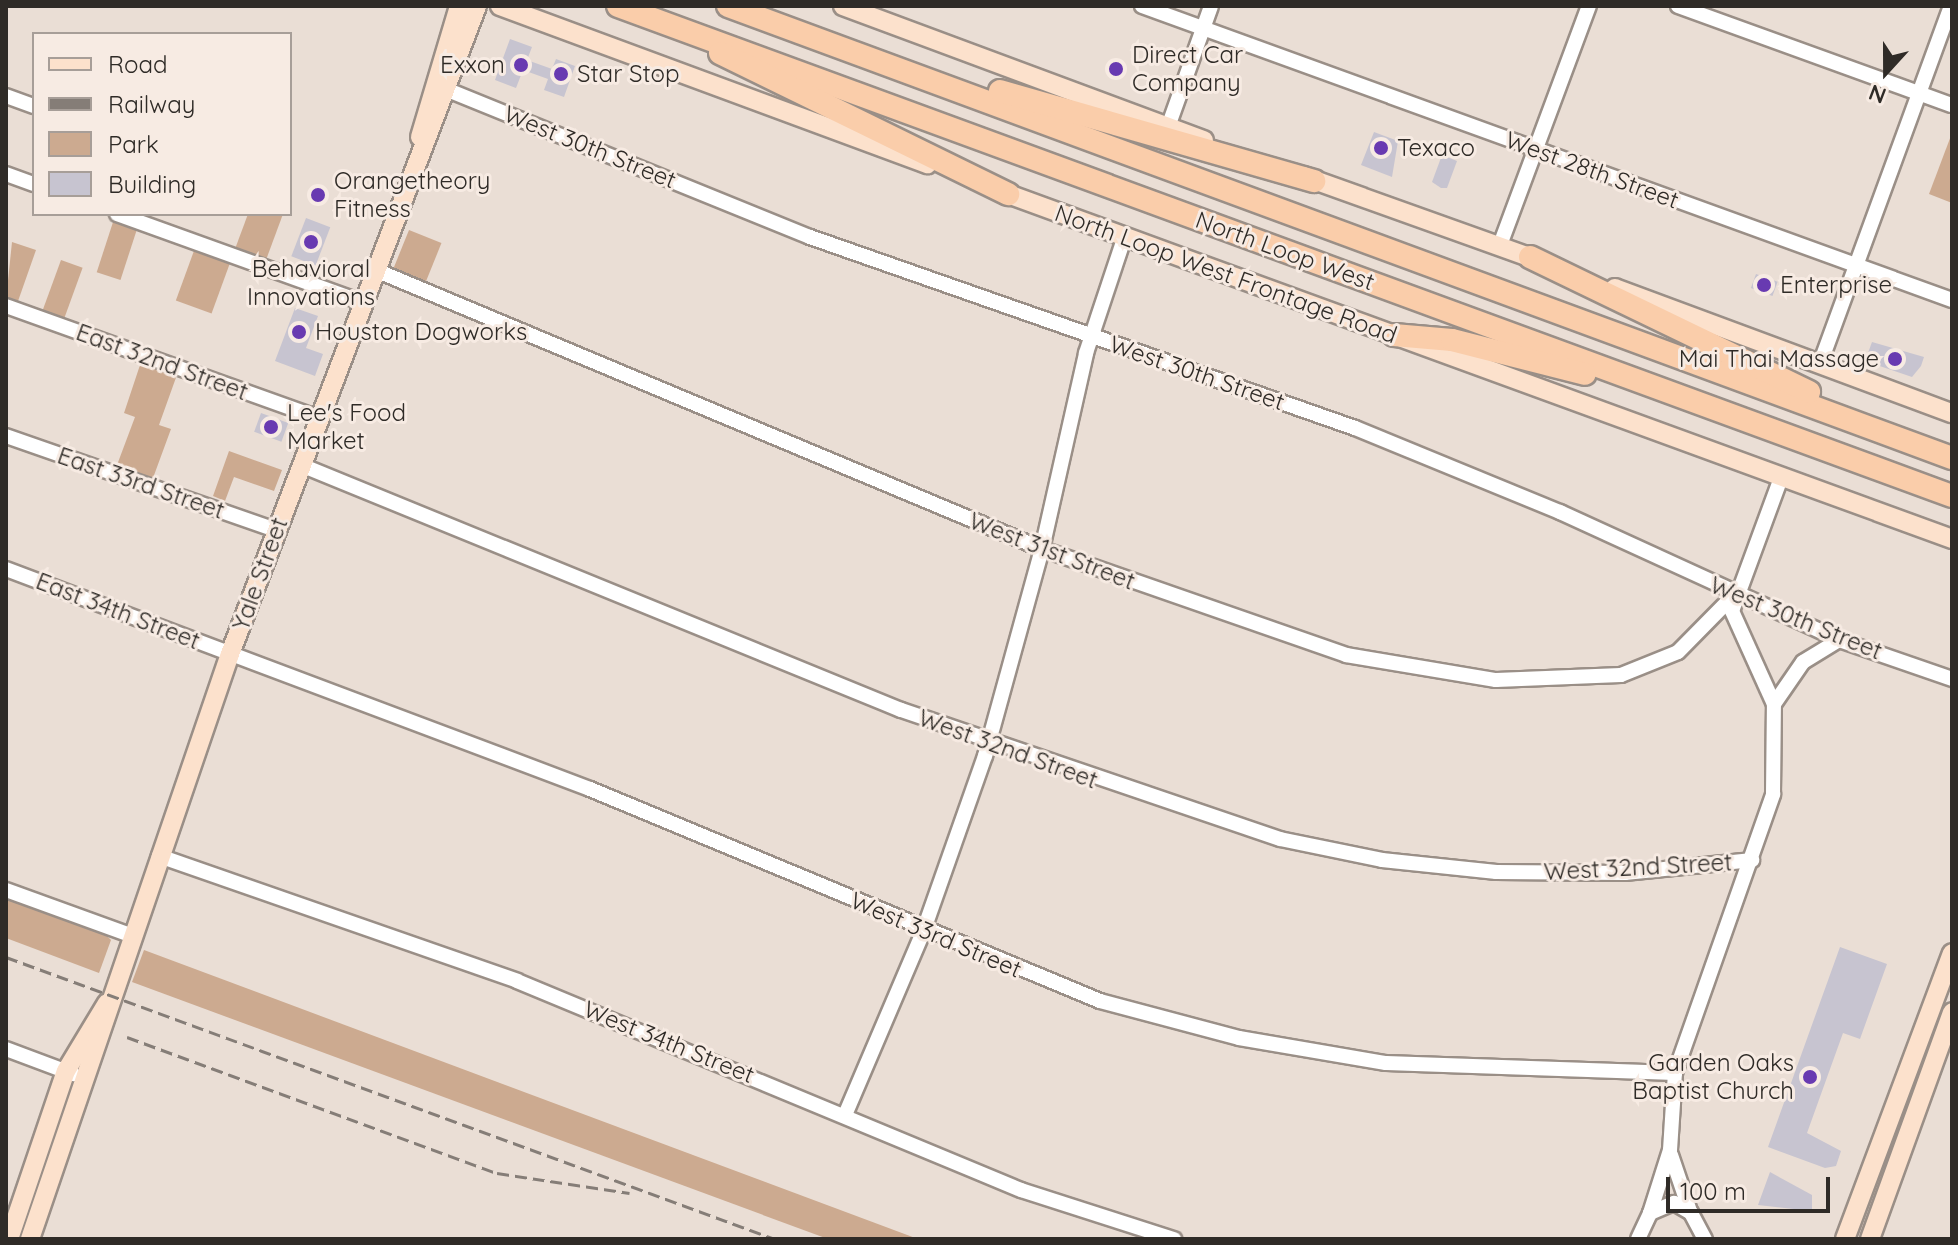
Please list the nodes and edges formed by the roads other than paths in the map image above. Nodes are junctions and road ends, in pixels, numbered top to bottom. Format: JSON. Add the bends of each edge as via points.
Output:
{"nodes":[{"id":1,"x":459,"y":6,"type":"edge"},
{"id":2,"x":477,"y":6,"type":"edge"},
{"id":3,"x":500,"y":6,"type":"edge"},
{"id":4,"x":618,"y":6,"type":"edge"},
{"id":5,"x":728,"y":6,"type":"edge"},
{"id":6,"x":843,"y":6,"type":"edge"},
{"id":7,"x":1142,"y":6,"type":"edge"},
{"id":8,"x":1211,"y":6,"type":"edge"},
{"id":9,"x":1589,"y":6,"type":"edge"},
{"id":10,"x":1678,"y":6,"type":"edge"},
{"id":11,"x":1951,"y":6,"type":"edge"},
{"id":12,"x":1203,"y":28,"type":"junction"},
{"id":13,"x":697,"y":35,"type":"junction"},
{"id":14,"x":846,"y":48,"type":"junction"},
{"id":15,"x":442,"y":87,"type":"junction"},
{"id":16,"x":1919,"y":93,"type":"junction"},
{"id":17,"x":6,"y":96,"type":"edge"},
{"id":18,"x":32,"y":105,"type":"edge"},
{"id":19,"x":1952,"y":105,"type":"edge"},
{"id":20,"x":1168,"y":127,"type":"junction"},
{"id":21,"x":1536,"y":149,"type":"junction"},
{"id":22,"x":6,"y":174,"type":"edge"},
{"id":23,"x":1314,"y":181,"type":"junction"},
{"id":24,"x":32,"y":183,"type":"edge"},
{"id":25,"x":1008,"y":194,"type":"junction"},
{"id":26,"x":123,"y":216,"type":"edge"},
{"id":27,"x":1125,"y":236,"type":"junction"},
{"id":28,"x":1500,"y":245,"type":"junction"},
{"id":29,"x":1530,"y":257,"type":"junction"},
{"id":30,"x":1856,"y":265,"type":"junction"},
{"id":31,"x":373,"y":269,"type":"junction"},
{"id":32,"x":1952,"y":300,"type":"edge"},
{"id":33,"x":361,"y":302,"type":"junction"},
{"id":34,"x":6,"y":306,"type":"edge"},
{"id":35,"x":1394,"y":335,"type":"junction"},
{"id":36,"x":1091,"y":337,"type":"junction"},
{"id":37,"x":1820,"y":364,"type":"junction"},
{"id":38,"x":1699,"y":402,"type":"junction"},
{"id":39,"x":1952,"y":413,"type":"edge"},
{"id":40,"x":318,"y":418,"type":"junction"},
{"id":41,"x":6,"y":436,"type":"edge"},
{"id":42,"x":1942,"y":455,"type":"edge"},
{"id":43,"x":301,"y":465,"type":"junction"},
{"id":44,"x":1781,"y":478,"type":"junction"},
{"id":45,"x":1952,"y":496,"type":"edge"},
{"id":46,"x":276,"y":530,"type":"junction"},
{"id":47,"x":1952,"y":539,"type":"edge"},
{"id":48,"x":1042,"y":549,"type":"junction"},
{"id":49,"x":6,"y":569,"type":"edge"},
{"id":50,"x":1736,"y":593,"type":"junction"},
{"id":51,"x":1839,"y":640,"type":"junction"},
{"id":52,"x":230,"y":654,"type":"junction"},
{"id":53,"x":1952,"y":679,"type":"edge"},
{"id":54,"x":1774,"y":704,"type":"junction"},
{"id":55,"x":989,"y":743,"type":"junction"},
{"id":56,"x":159,"y":856,"type":"junction"},
{"id":57,"x":1752,"y":860,"type":"junction"},
{"id":58,"x":6,"y":890,"type":"edge"},
{"id":59,"x":923,"y":932,"type":"junction"},
{"id":60,"x":130,"y":935,"type":"junction"},
{"id":61,"x":1952,"y":953,"type":"edge"},
{"id":62,"x":107,"y":1003,"type":"junction"},
{"id":63,"x":1931,"y":1005,"type":"junction"},
{"id":64,"x":1952,"y":1013,"type":"edge"},
{"id":65,"x":6,"y":1049,"type":"edge"},
{"id":66,"x":66,"y":1071,"type":"junction"},
{"id":67,"x":1675,"y":1073,"type":"junction"},
{"id":68,"x":87,"y":1079,"type":"junction"},
{"id":69,"x":845,"y":1115,"type":"junction"},
{"id":70,"x":46,"y":1130,"type":"junction"},
{"id":71,"x":67,"y":1139,"type":"junction"},
{"id":72,"x":1881,"y":1142,"type":"junction"},
{"id":73,"x":1670,"y":1150,"type":"junction"},
{"id":74,"x":1902,"y":1150,"type":"junction"},
{"id":75,"x":11,"y":1213,"type":"edge"},
{"id":76,"x":1650,"y":1213,"type":"junction"},
{"id":77,"x":1691,"y":1213,"type":"junction"},
{"id":78,"x":1636,"y":1237,"type":"edge"},
{"id":79,"x":9,"y":1239,"type":"edge"},
{"id":80,"x":30,"y":1239,"type":"edge"},
{"id":81,"x":1174,"y":1239,"type":"edge"},
{"id":82,"x":1705,"y":1239,"type":"edge"},
{"id":83,"x":1845,"y":1239,"type":"edge"},
{"id":84,"x":1870,"y":1239,"type":"edge"}],
"edges":[{"from":1,"to":15,"type":"main road","name":"Yale Street"},
{"from":2,"to":15,"type":"main road","name":"Yale Street"},
{"from":3,"to":25,"type":"main road","name":"North Loop West Frontage Road"},
{"from":4,"to":13,"type":"highway","name":"North Loop West"},
{"from":5,"to":14,"type":"highway","name":"North Loop West"},
{"from":6,"to":20,"type":"main road"},
{"from":7,"to":12,"type":"street","name":"West 28th Street"},
{"from":8,"to":12,"type":"street"},
{"from":9,"to":21,"type":"street"},
{"from":10,"to":16,"type":"street"},
{"from":11,"to":16,"type":"street"},
{"from":12,"to":20,"type":"street"},
{"from":12,"to":21,"type":"street","name":"West 28th Street"},
{"from":13,"to":25,"type":"highway","via":[[736,65]]},
{"from":13,"to":38,"type":"highway","name":"North Loop West"},
{"from":14,"to":23,"type":"highway"},
{"from":14,"to":42,"type":"highway","name":"North Loop West"},
{"from":15,"to":31,"type":"main road","name":"Yale Street"},
{"from":15,"to":36,"type":"street","name":"West 30th Street","via":[[810,237]]},
{"from":16,"to":19,"type":"street"},
{"from":16,"to":30,"type":"street"},
{"from":17,"to":18,"type":"street"},
{"from":20,"to":23,"type":"main road"},
{"from":21,"to":28,"type":"street"},
{"from":21,"to":30,"type":"street","name":"West 28th Street"},
{"from":22,"to":24,"type":"street"},
{"from":23,"to":28,"type":"main road"},
{"from":25,"to":27,"type":"main road","name":"North Loop West Frontage Road"},
{"from":26,"to":33,"type":"street"},
{"from":27,"to":35,"type":"main road","name":"North Loop West Frontage Road"},
{"from":27,"to":36,"type":"street"},
{"from":28,"to":29,"type":"main road"},
{"from":29,"to":37,"type":"main road"},
{"from":29,"to":42,"type":"highway"},
{"from":30,"to":32,"type":"street","name":"West 28th Street"},
{"from":30,"to":37,"type":"street"},
{"from":31,"to":33,"type":"main road","name":"Yale Street"},
{"from":31,"to":48,"type":"street","name":"West 31st Street"},
{"from":33,"to":40,"type":"main road","name":"Yale Street"},
{"from":34,"to":40,"type":"street","name":"East 32nd Street"},
{"from":35,"to":38,"type":"highway","via":[[1452,340]]},
{"from":35,"to":44,"type":"main road","name":"North Loop West Frontage Road"},
{"from":36,"to":48,"type":"street"},
{"from":36,"to":50,"type":"street","name":"West 30th Street","via":[[1355,428]]},
{"from":37,"to":39,"type":"main road"},
{"from":38,"to":45,"type":"highway","name":"North Loop West"},
{"from":40,"to":43,"type":"main road","name":"Yale Street"},
{"from":41,"to":46,"type":"street","name":"East 33rd Street"},
{"from":43,"to":46,"type":"main road","name":"Yale Street"},
{"from":43,"to":55,"type":"street","name":"West 32nd Street"},
{"from":44,"to":47,"type":"main road","name":"North Loop West Frontage Road"},
{"from":44,"to":50,"type":"street"},
{"from":46,"to":52,"type":"main road","name":"Yale Street"},
{"from":48,"to":50,"type":"street","name":"West 31st Street","via":[[1294,641],[1388,664],[1496,680],[1579,681],[1649,668],[1678,652]]},
{"from":48,"to":55,"type":"street"},
{"from":49,"to":52,"type":"street","name":"East 34th Street"},
{"from":50,"to":51,"type":"street","name":"West 30th Street"},
{"from":50,"to":54,"type":"street","via":[[1735,624]]},
{"from":51,"to":53,"type":"street","name":"West 30th Street"},
{"from":51,"to":54,"type":"street","via":[[1803,662]]},
{"from":52,"to":56,"type":"main road","name":"Yale Street"},
{"from":52,"to":59,"type":"street","name":"West 33rd Street","via":[[615,799]]},
{"from":54,"to":57,"type":"street","via":[[1777,771]]},
{"from":55,"to":57,"type":"street","name":"West 32nd Street","via":[[1234,826],[1382,860],[1555,875]]},
{"from":55,"to":59,"type":"street"},
{"from":56,"to":60,"type":"main road","name":"Yale Street"},
{"from":56,"to":69,"type":"street","name":"West 34th Street","via":[[517,981]]},
{"from":57,"to":67,"type":"street"},
{"from":58,"to":60,"type":"street"},
{"from":59,"to":67,"type":"street","name":"West 33rd Street","via":[[1100,1001],[1277,1046],[1436,1067]]},
{"from":59,"to":69,"type":"street"},
{"from":60,"to":62,"type":"main road","name":"Yale Street"},
{"from":61,"to":63,"type":"main road"},
{"from":62,"to":66,"type":"main road","name":"Yale Street"},
{"from":62,"to":68,"type":"main road","name":"Yale Street"},
{"from":63,"to":64,"type":"main road"},
{"from":63,"to":72,"type":"main road"},
{"from":64,"to":74,"type":"main road"},
{"from":65,"to":66,"type":"street"},
{"from":66,"to":68,"type":"street"},
{"from":66,"to":70,"type":"main road","name":"Yale Street"},
{"from":67,"to":73,"type":"street"},
{"from":68,"to":71,"type":"main road","name":"Yale Street"},
{"from":69,"to":81,"type":"street","name":"West 34th Street","via":[[1021,1190]]},
{"from":70,"to":71,"type":"main road"},
{"from":70,"to":75,"type":"main road","name":"Yale Street"},
{"from":71,"to":80,"type":"main road","name":"Yale Street"},
{"from":72,"to":74,"type":"main road"},
{"from":72,"to":83,"type":"main road"},
{"from":73,"to":76,"type":"street"},
{"from":73,"to":77,"type":"street"},
{"from":74,"to":84,"type":"main road"},
{"from":75,"to":79,"type":"main road","name":"Yale Street"},
{"from":76,"to":77,"type":"street","via":[[1674,1203]]},
{"from":76,"to":78,"type":"street"},
{"from":77,"to":82,"type":"street"}]}
